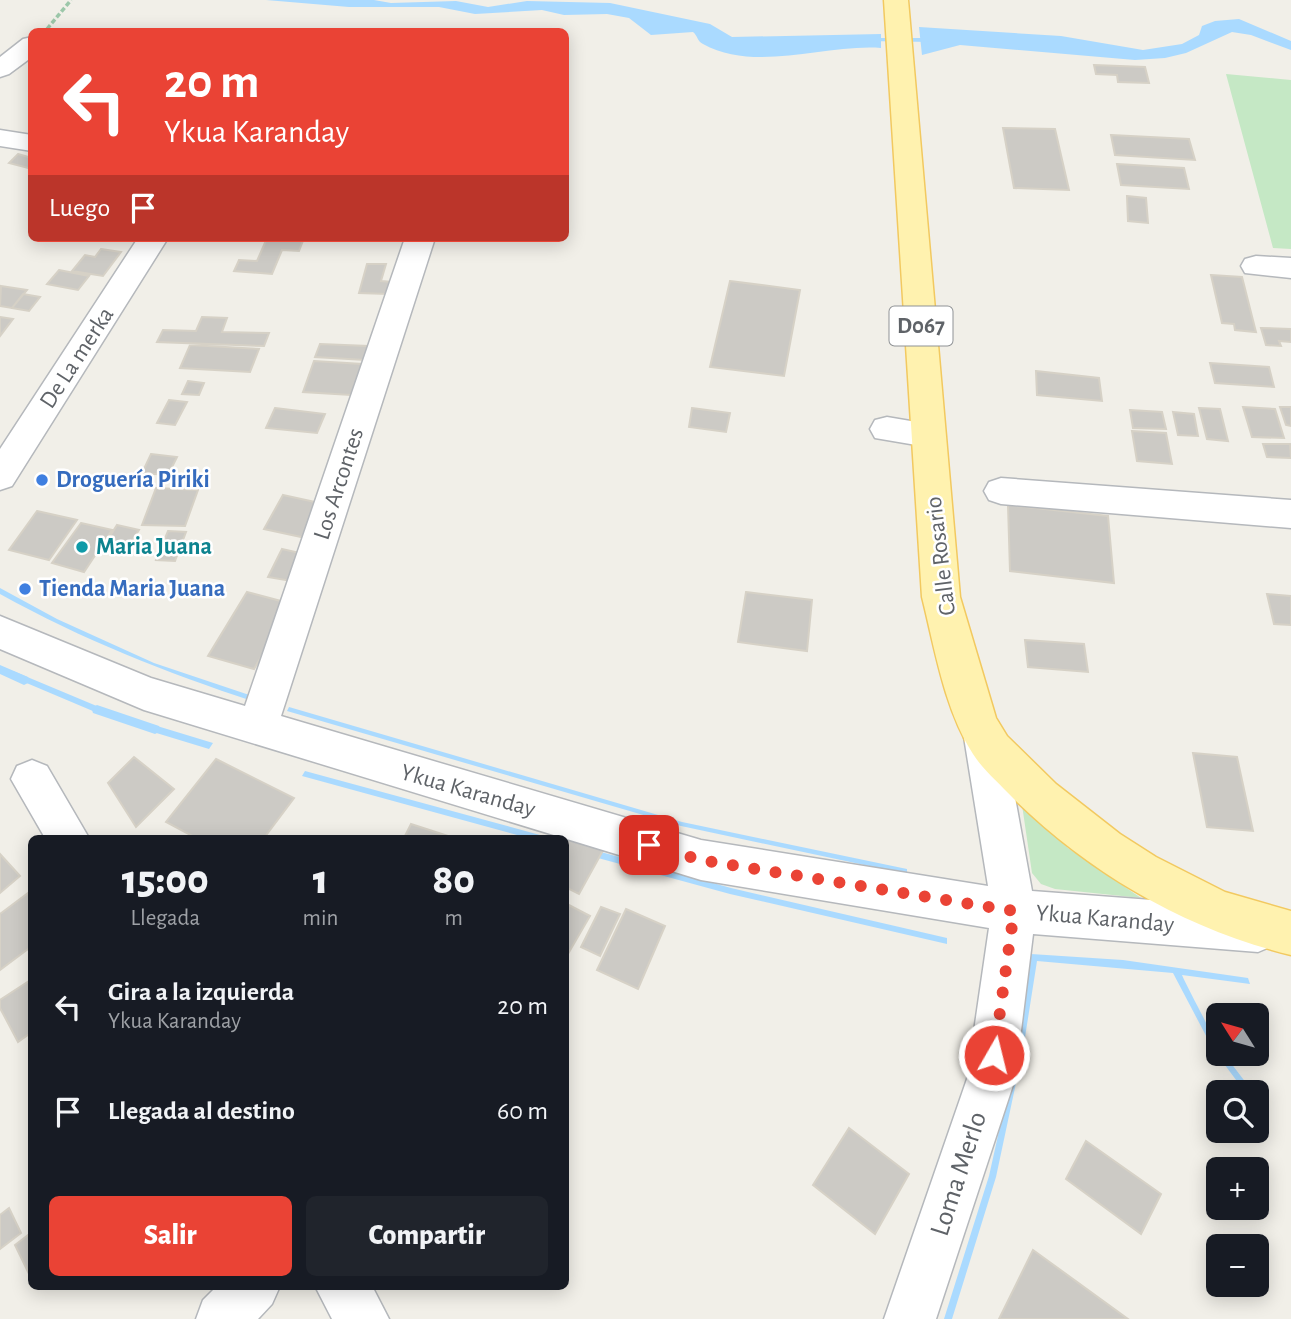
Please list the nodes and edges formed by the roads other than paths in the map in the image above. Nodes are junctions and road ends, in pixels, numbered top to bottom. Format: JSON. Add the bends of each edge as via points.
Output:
{"nodes":[{"id":1,"x":897,"y":8,"type":"edge"},
{"id":2,"x":28,"y":47,"type":"edge"},
{"id":3,"x":0,"y":69,"type":"edge"},
{"id":4,"x":0,"y":138,"type":"edge"},
{"id":5,"x":28,"y":142,"type":"edge"},
{"id":6,"x":150,"y":242,"type":"edge"},
{"id":7,"x":419,"y":242,"type":"edge"},
{"id":8,"x":1256,"y":266,"type":"dead end"},
{"id":9,"x":1291,"y":268,"type":"edge"},
{"id":10,"x":887,"y":429,"type":"dead end"},
{"id":11,"x":928,"y":435,"type":"junction"},
{"id":12,"x":0,"y":477,"type":"edge"},
{"id":13,"x":1001,"y":491,"type":"dead end"},
{"id":14,"x":1291,"y":514,"type":"edge"},
{"id":15,"x":0,"y":632,"type":"edge"},
{"id":16,"x":257,"y":729,"type":"junction"},
{"id":17,"x":984,"y":737,"type":"junction"},
{"id":18,"x":32,"y":779,"type":"dead end"},
{"id":19,"x":66,"y":835,"type":"edge"},
{"id":20,"x":1014,"y":911,"type":"junction"},
{"id":21,"x":1288,"y":932,"type":"edge"},
{"id":22,"x":250,"y":1290,"type":"edge"},
{"id":23,"x":344,"y":1290,"type":"edge"},
{"id":24,"x":222,"y":1319,"type":"edge"},
{"id":25,"x":363,"y":1319,"type":"edge"},
{"id":26,"x":911,"y":1319,"type":"edge"}],
"edges":[{"from":1,"to":11,"type":"main road","name":"Calle Rosario","number":"D067"},
{"from":2,"to":3,"type":"street"},
{"from":4,"to":5,"type":"street"},
{"from":6,"to":12,"type":"street","name":"De La merka"},
{"from":7,"to":16,"type":"street","name":"Los Arcontes"},
{"from":8,"to":9,"type":"street"},
{"from":10,"to":11,"type":"street"},
{"from":11,"to":17,"type":"main road","name":"Calle Rosario","number":"D067","via":[[942,597],[959,669]]},
{"from":13,"to":14,"type":"street"},
{"from":15,"to":16,"type":"street","name":"Ykua Karanday","via":[[144,693]]},
{"from":16,"to":20,"type":"street","name":"Ykua Karanday","via":[[701,860]]},
{"from":17,"to":20,"type":"street","name":"Loma Merlo"},
{"from":17,"to":21,"type":"main road","name":"Calle Rosario","number":"D067","via":[[1048,805],[1168,888],[1243,920]]},
{"from":18,"to":19,"type":"street"},
{"from":20,"to":21,"type":"street","name":"Ykua Karanday"},
{"from":20,"to":26,"type":"street","name":"Loma Merlo","via":[[991,1079]]},
{"from":22,"to":24,"type":"street"},
{"from":23,"to":25,"type":"street"}]}
